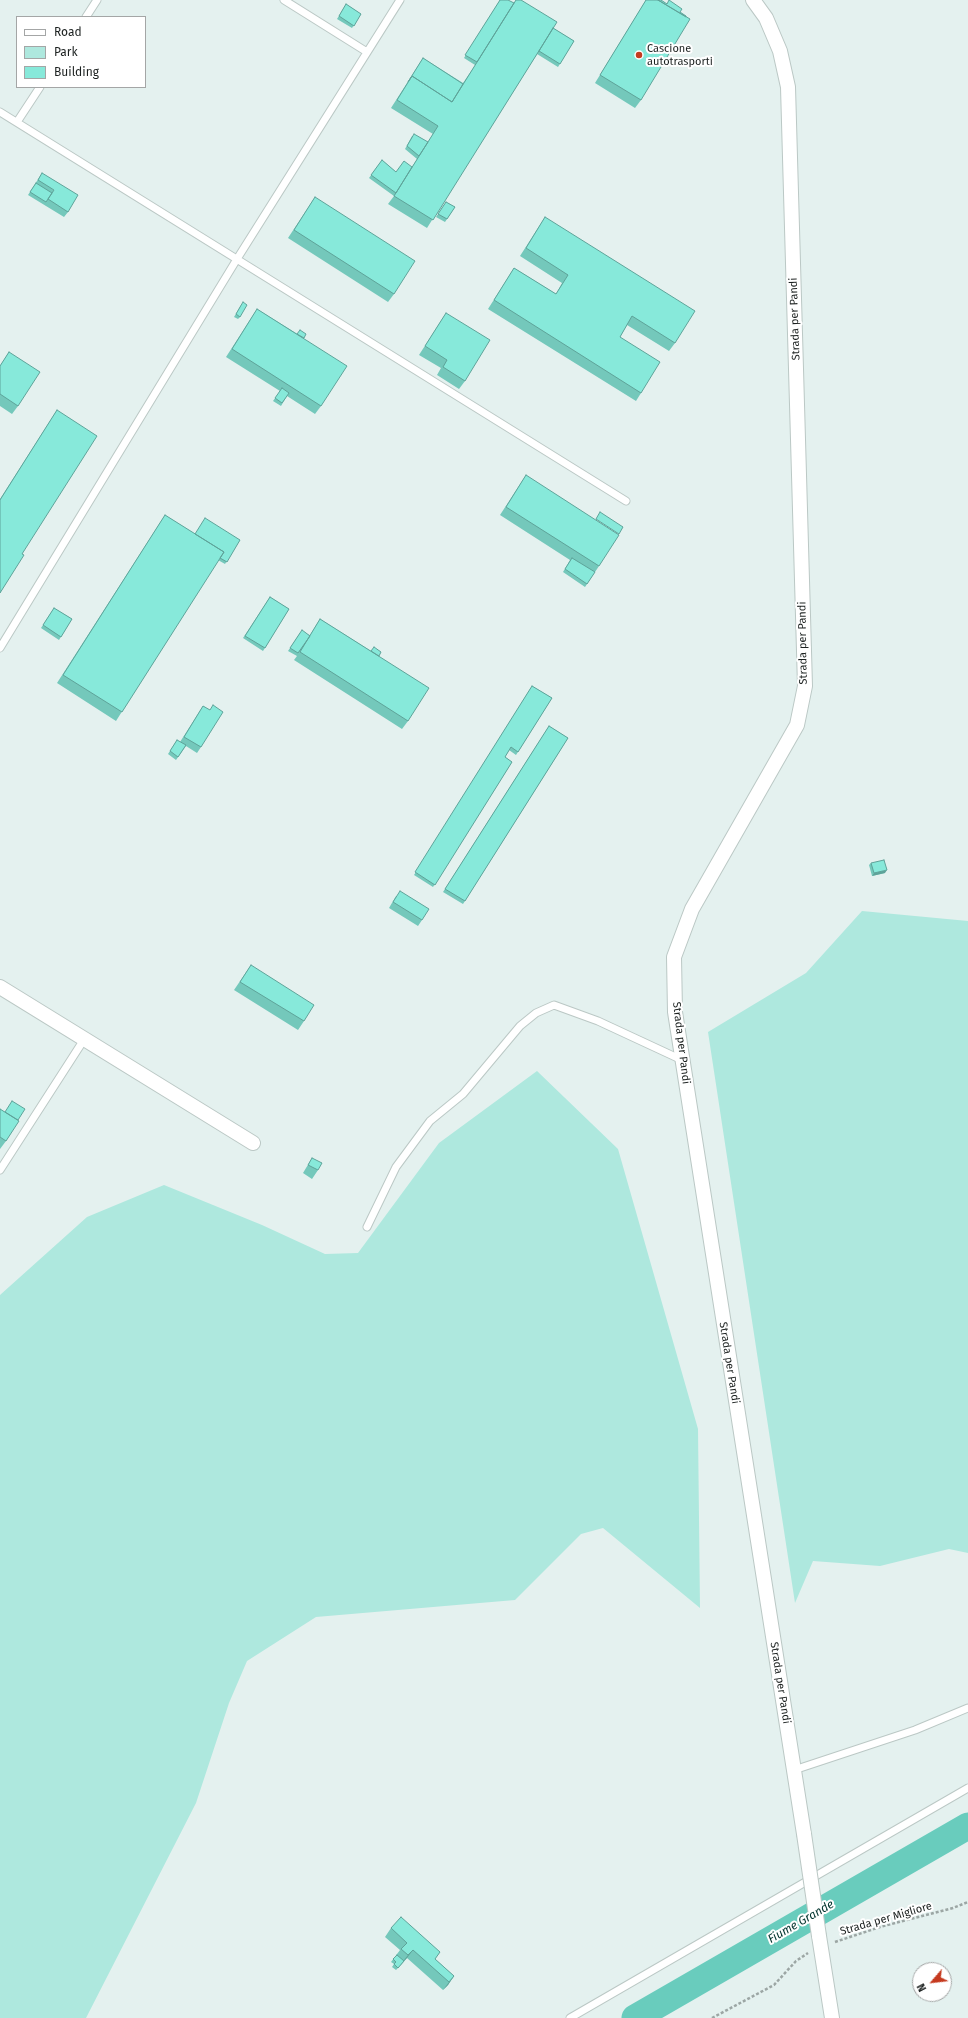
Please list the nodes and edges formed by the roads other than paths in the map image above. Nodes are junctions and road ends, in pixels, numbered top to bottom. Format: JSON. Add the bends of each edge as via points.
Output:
{"nodes":[{"id":1,"x":97,"y":0,"type":"edge"},
{"id":2,"x":284,"y":0,"type":"edge"},
{"id":3,"x":400,"y":0,"type":"edge"},
{"id":4,"x":753,"y":0,"type":"edge"},
{"id":5,"x":87,"y":16,"type":"edge"},
{"id":6,"x":367,"y":52,"type":"junction"},
{"id":7,"x":39,"y":88,"type":"edge"},
{"id":8,"x":0,"y":112,"type":"edge"},
{"id":9,"x":17,"y":122,"type":"junction"},
{"id":10,"x":238,"y":259,"type":"junction"},
{"id":11,"x":626,"y":501,"type":"dead end"},
{"id":12,"x":0,"y":648,"type":"edge"},
{"id":13,"x":0,"y":987,"type":"edge"},
{"id":14,"x":85,"y":1038,"type":"junction"},
{"id":15,"x":682,"y":1060,"type":"junction"},
{"id":16,"x":253,"y":1143,"type":"dead end"},
{"id":17,"x":0,"y":1170,"type":"edge"},
{"id":18,"x":367,"y":1227,"type":"dead end"},
{"id":19,"x":968,"y":1708,"type":"edge"},
{"id":20,"x":794,"y":1770,"type":"junction"},
{"id":21,"x":968,"y":1788,"type":"edge"},
{"id":22,"x":830,"y":1998,"type":"junction"},
{"id":23,"x":570,"y":2018,"type":"edge"},
{"id":24,"x":832,"y":2018,"type":"edge"},
{"id":25,"x":838,"y":2018,"type":"edge"}],
"edges":[{"from":1,"to":5,"type":"lane"},
{"from":2,"to":6,"type":"lane"},
{"from":3,"to":6,"type":"lane"},
{"from":4,"to":15,"type":"street","name":"Strada per Pandi","via":[[766,18],[780,51],[788,87],[805,686],[798,725],[692,909],[674,957],[675,1012]]},
{"from":6,"to":10,"type":"lane"},
{"from":7,"to":9,"type":"lane"},
{"from":8,"to":9,"type":"lane"},
{"from":9,"to":10,"type":"lane"},
{"from":10,"to":11,"type":"lane"},
{"from":10,"to":12,"type":"lane"},
{"from":13,"to":14,"type":"street"},
{"from":14,"to":16,"type":"street"},
{"from":14,"to":17,"type":"lane"},
{"from":15,"to":18,"type":"lane","via":[[598,1021],[554,1005],[536,1013],[520,1026],[463,1094],[430,1121],[396,1167]]},
{"from":15,"to":20,"type":"street","name":"Strada per Pandi"},
{"from":19,"to":20,"type":"lane","via":[[915,1730]]},
{"from":20,"to":22,"type":"street","name":"Strada per Pandi","bridge":true,"via":[[816,1945]]},
{"from":21,"to":23,"type":"lane"},
{"from":22,"to":24,"type":"street","name":"Strada per Pandi"},
{"from":22,"to":25,"type":"street"}]}
